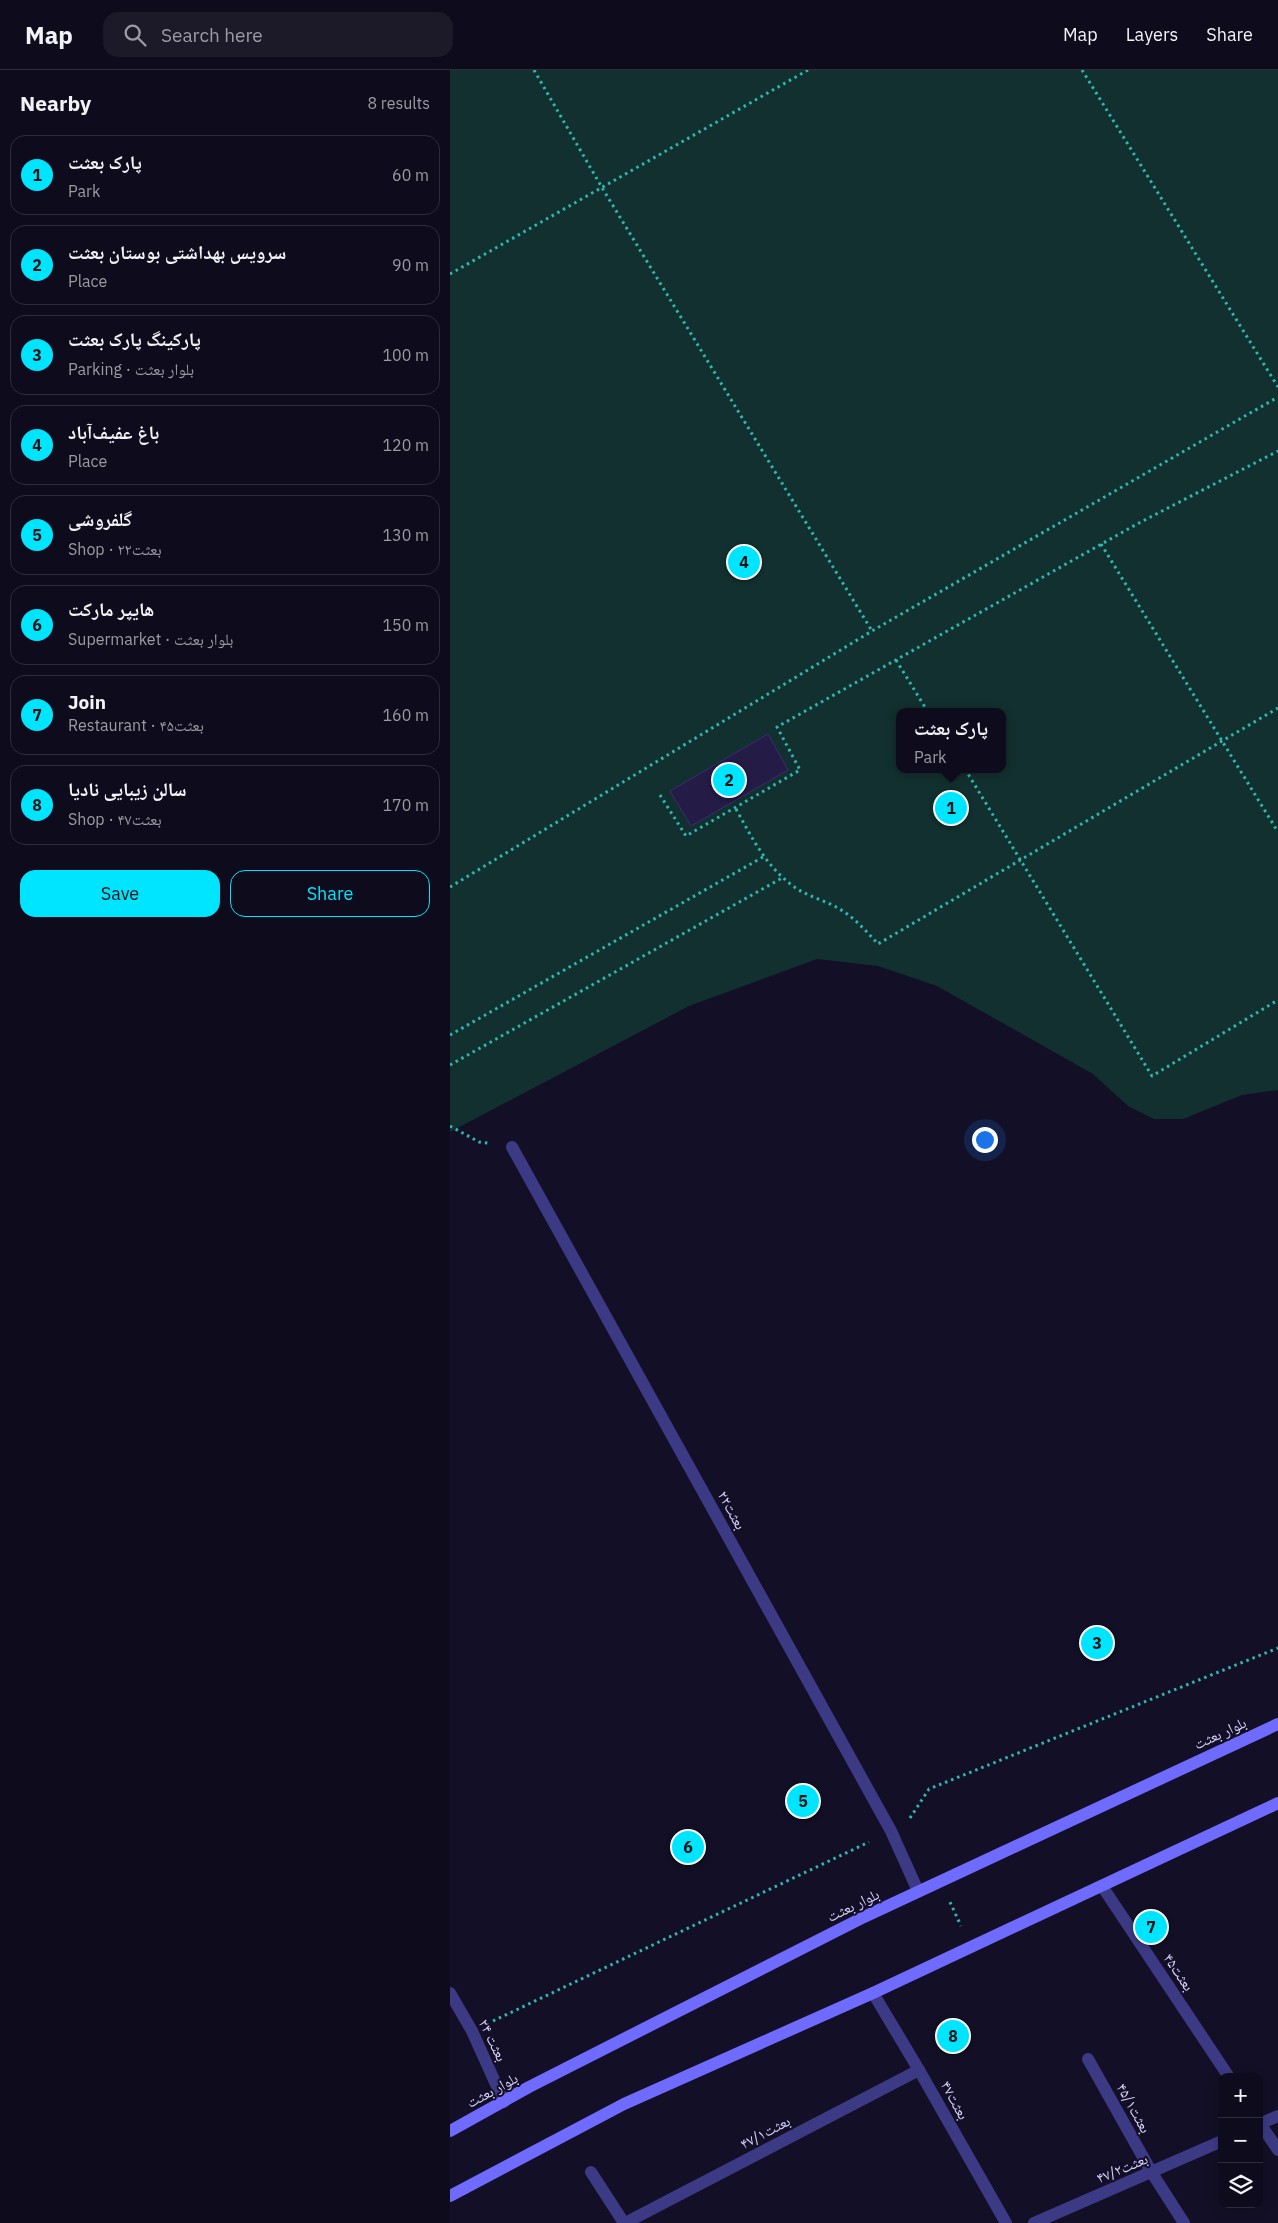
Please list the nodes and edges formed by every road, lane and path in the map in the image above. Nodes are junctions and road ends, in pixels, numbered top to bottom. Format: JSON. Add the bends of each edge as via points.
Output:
{"nodes":[{"id":1,"x":534,"y":70,"type":"edge"},
{"id":2,"x":808,"y":70,"type":"edge"},
{"id":3,"x":1082,"y":70,"type":"edge"},
{"id":4,"x":601,"y":186,"type":"junction"},
{"id":5,"x":450,"y":274,"type":"edge"},
{"id":6,"x":1278,"y":388,"type":"edge"},
{"id":7,"x":1278,"y":397,"type":"edge"},
{"id":8,"x":1278,"y":451,"type":"edge"},
{"id":9,"x":1101,"y":544,"type":"junction"},
{"id":10,"x":872,"y":631,"type":"junction"},
{"id":11,"x":896,"y":660,"type":"junction"},
{"id":12,"x":926,"y":708,"type":"edge"},
{"id":13,"x":1278,"y":708,"type":"edge"},
{"id":14,"x":1222,"y":741,"type":"junction"},
{"id":15,"x":968,"y":773,"type":"edge"},
{"id":16,"x":660,"y":795,"type":"dead end"},
{"id":17,"x":736,"y":809,"type":"junction"},
{"id":18,"x":1278,"y":832,"type":"edge"},
{"id":19,"x":763,"y":856,"type":"junction"},
{"id":20,"x":1022,"y":859,"type":"junction"},
{"id":21,"x":782,"y":878,"type":"junction"},
{"id":22,"x":450,"y":887,"type":"edge"},
{"id":23,"x":1278,"y":1000,"type":"edge"},
{"id":24,"x":450,"y":1035,"type":"edge"},
{"id":25,"x":450,"y":1065,"type":"edge"},
{"id":26,"x":450,"y":1126,"type":"edge"},
{"id":27,"x":512,"y":1147,"type":"joint"},
{"id":28,"x":1278,"y":1724,"type":"edge"},
{"id":29,"x":1278,"y":1803,"type":"edge"},
{"id":30,"x":940,"y":1881,"type":"junction"},
{"id":31,"x":1102,"y":1886,"type":"junction"},
{"id":32,"x":918,"y":1891,"type":"junction"},
{"id":33,"x":970,"y":1948,"type":"junction"},
{"id":34,"x":450,"y":1993,"type":"edge"},
{"id":35,"x":873,"y":1993,"type":"junction"},
{"id":36,"x":1088,"y":2059,"type":"dead end"},
{"id":37,"x":919,"y":2070,"type":"junction"},
{"id":38,"x":1227,"y":2073,"type":"edge"},
{"id":39,"x":504,"y":2102,"type":"junction"},
{"id":40,"x":1278,"y":2116,"type":"edge"},
{"id":41,"x":1263,"y":2122,"type":"edge"},
{"id":42,"x":1263,"y":2128,"type":"edge"},
{"id":43,"x":450,"y":2131,"type":"edge"},
{"id":44,"x":1218,"y":2143,"type":"edge"},
{"id":45,"x":1278,"y":2150,"type":"edge"},
{"id":46,"x":590,"y":2172,"type":"dead end"},
{"id":47,"x":1152,"y":2173,"type":"junction"},
{"id":48,"x":450,"y":2196,"type":"edge"},
{"id":49,"x":625,"y":2223,"type":"edge"},
{"id":50,"x":1006,"y":2223,"type":"edge"},
{"id":51,"x":1034,"y":2223,"type":"edge"},
{"id":52,"x":1184,"y":2223,"type":"edge"}],
"edges":[{"from":1,"to":4,"type":"path"},
{"from":2,"to":4,"type":"path"},
{"from":3,"to":6,"type":"path"},
{"from":4,"to":5,"type":"path"},
{"from":4,"to":10,"type":"path"},
{"from":7,"to":10,"type":"path"},
{"from":8,"to":9,"type":"path"},
{"from":9,"to":11,"type":"path"},
{"from":9,"to":14,"type":"path"},
{"from":10,"to":22,"type":"path"},
{"from":11,"to":12,"type":"path"},
{"from":11,"to":17,"type":"path","via":[[777,727],[800,770]]},
{"from":13,"to":14,"type":"path"},
{"from":14,"to":18,"type":"path"},
{"from":14,"to":20,"type":"path"},
{"from":15,"to":20,"type":"path"},
{"from":16,"to":17,"type":"path","via":[[686,836]]},
{"from":17,"to":19,"type":"path"},
{"from":19,"to":21,"type":"path"},
{"from":19,"to":24,"type":"path"},
{"from":20,"to":21,"type":"path","via":[[878,944],[852,917]]},
{"from":20,"to":23,"type":"path","via":[[1152,1076]]},
{"from":21,"to":25,"type":"path"},
{"from":26,"to":27,"type":"path","via":[[479,1142]]},
{"from":27,"to":32,"type":"street","name":"بعثت۲۲","via":[[891,1831]]},
{"from":28,"to":30,"type":"main road","name":"بلوار بعثت"},
{"from":29,"to":31,"type":"main road"},
{"from":30,"to":32,"type":"main road","name":"بلوار بعثت"},
{"from":30,"to":33,"type":"path"},
{"from":31,"to":33,"type":"main road"},
{"from":31,"to":38,"type":"street","name":"بعثت۴۵"},
{"from":32,"to":39,"type":"main road","name":"بلوار بعثت"},
{"from":33,"to":35,"type":"main road"},
{"from":34,"to":39,"type":"street","name":"بعثت ۲۴","via":[[472,2031]]},
{"from":35,"to":37,"type":"street","name":"بعثت۴۷"},
{"from":35,"to":48,"type":"main road","via":[[624,2104]]},
{"from":36,"to":47,"type":"street","name":"بعثت۴۵/۱"},
{"from":37,"to":49,"type":"street","name":"بعثت۴۷/۱"},
{"from":37,"to":50,"type":"street","name":"بعثت۴۷"},
{"from":39,"to":43,"type":"main road","name":"بلوار بعثت"},
{"from":40,"to":41,"type":"street"},
{"from":42,"to":45,"type":"street"},
{"from":44,"to":47,"type":"street","name":"بعثت۴۷/۲"},
{"from":46,"to":49,"type":"street"},
{"from":47,"to":51,"type":"street","name":"بعثت۴۷/۲"},
{"from":47,"to":52,"type":"street","name":"بعثت۴۵/۱"}]}
